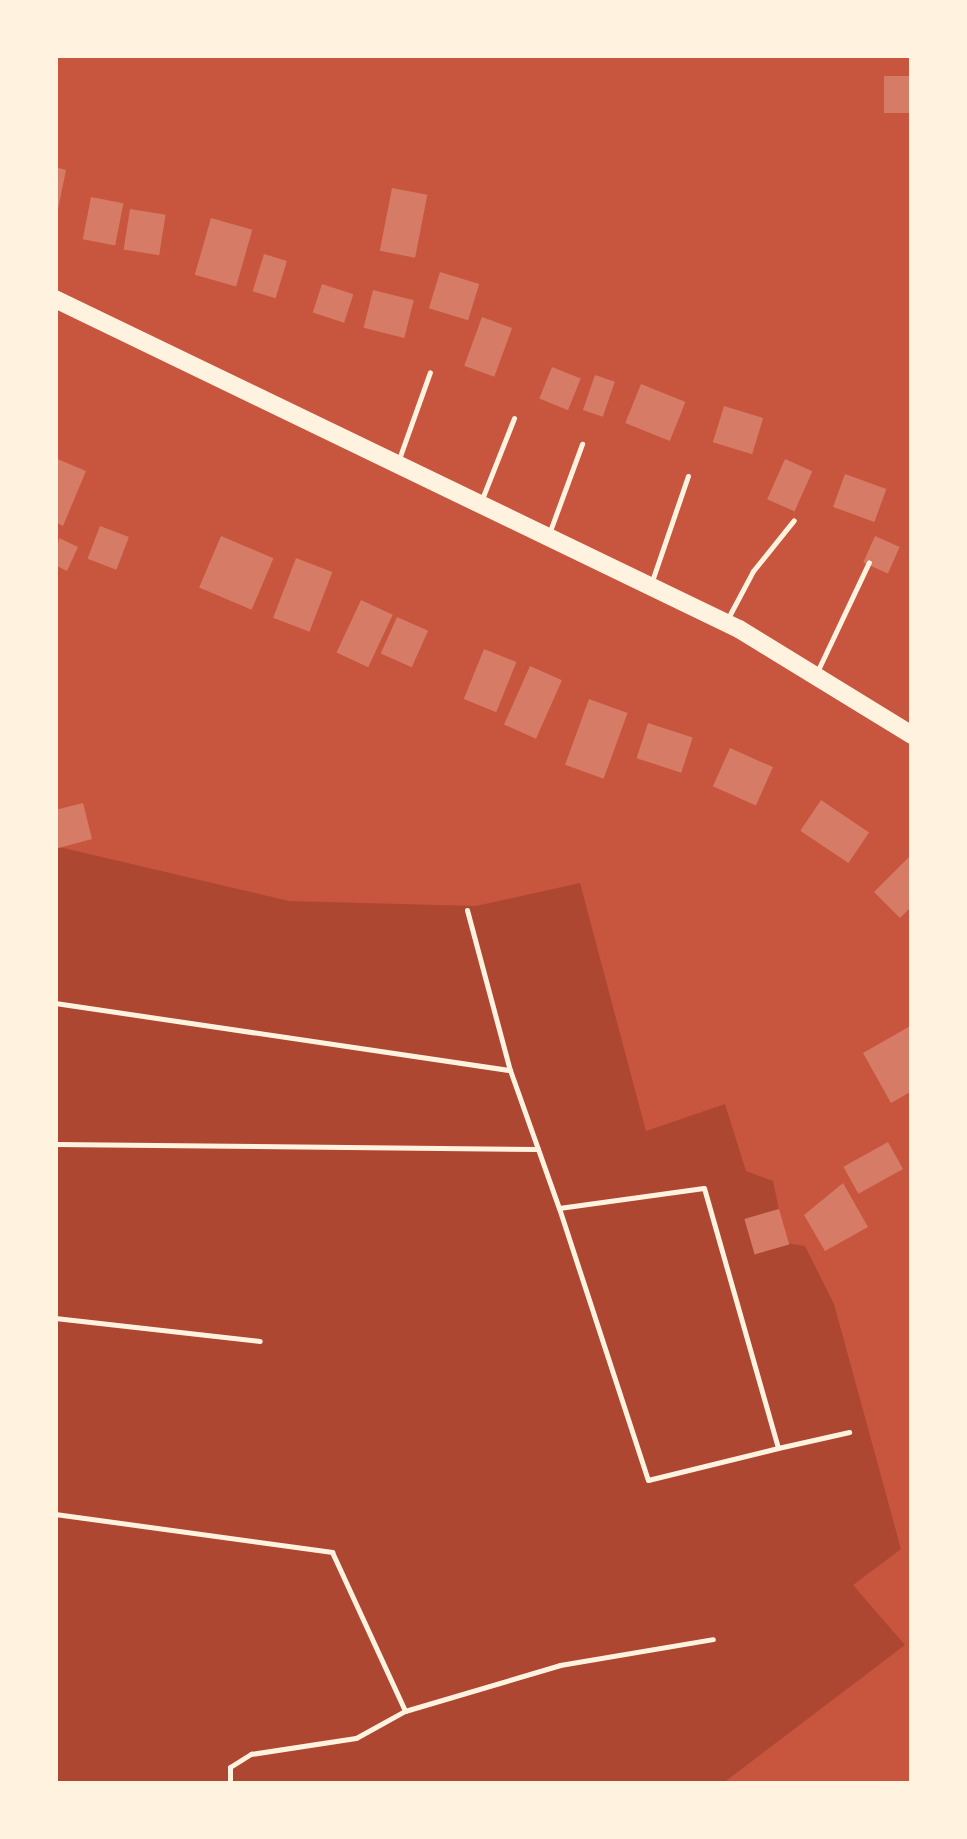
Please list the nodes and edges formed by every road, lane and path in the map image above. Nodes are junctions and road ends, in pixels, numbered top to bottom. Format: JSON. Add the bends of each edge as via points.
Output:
{"nodes":[{"id":1,"x":55,"y":299,"type":"edge"},
{"id":2,"x":430,"y":372,"type":"dead end"},
{"id":3,"x":514,"y":418,"type":"dead end"},
{"id":4,"x":582,"y":444,"type":"dead end"},
{"id":5,"x":398,"y":462,"type":"junction"},
{"id":6,"x":688,"y":476,"type":"dead end"},
{"id":7,"x":480,"y":503,"type":"junction"},
{"id":8,"x":794,"y":520,"type":"dead end"},
{"id":9,"x":548,"y":536,"type":"junction"},
{"id":10,"x":870,"y":562,"type":"dead end"},
{"id":11,"x":650,"y":586,"type":"junction"},
{"id":12,"x":725,"y":622,"type":"junction"},
{"id":13,"x":816,"y":672,"type":"junction"},
{"id":14,"x":912,"y":735,"type":"edge"},
{"id":15,"x":467,"y":910,"type":"dead end"},
{"id":16,"x":55,"y":1003,"type":"edge"},
{"id":17,"x":510,"y":1070,"type":"junction"},
{"id":18,"x":55,"y":1144,"type":"edge"},
{"id":19,"x":538,"y":1149,"type":"junction"},
{"id":20,"x":558,"y":1208,"type":"junction"},
{"id":21,"x":55,"y":1318,"type":"edge"},
{"id":22,"x":260,"y":1341,"type":"dead end"},
{"id":23,"x":849,"y":1432,"type":"dead end"},
{"id":24,"x":778,"y":1448,"type":"junction"},
{"id":25,"x":55,"y":1514,"type":"edge"},
{"id":26,"x":713,"y":1639,"type":"dead end"},
{"id":27,"x":405,"y":1712,"type":"junction"},
{"id":28,"x":230,"y":1784,"type":"edge"}],
"edges":[{"from":1,"to":5,"type":"main road"},
{"from":2,"to":5,"type":"lane"},
{"from":3,"to":7,"type":"lane"},
{"from":4,"to":9,"type":"lane"},
{"from":5,"to":7,"type":"main road"},
{"from":6,"to":11,"type":"lane"},
{"from":7,"to":9,"type":"main road"},
{"from":8,"to":12,"type":"lane","via":[[753,571]]},
{"from":9,"to":11,"type":"main road"},
{"from":10,"to":13,"type":"lane"},
{"from":11,"to":12,"type":"main road"},
{"from":12,"to":13,"type":"main road"},
{"from":13,"to":14,"type":"main road"},
{"from":15,"to":17,"type":"lane"},
{"from":16,"to":17,"type":"lane"},
{"from":17,"to":19,"type":"lane"},
{"from":18,"to":19,"type":"lane"},
{"from":19,"to":20,"type":"lane"},
{"from":20,"to":24,"type":"lane","via":[[704,1188]]},
{"from":20,"to":24,"type":"lane","via":[[648,1480]]},
{"from":21,"to":22,"type":"lane"},
{"from":23,"to":24,"type":"lane"},
{"from":25,"to":27,"type":"lane","via":[[332,1552]]},
{"from":26,"to":27,"type":"lane","via":[[560,1665]]},
{"from":27,"to":28,"type":"lane","via":[[356,1738],[252,1754],[230,1768]]}]}
